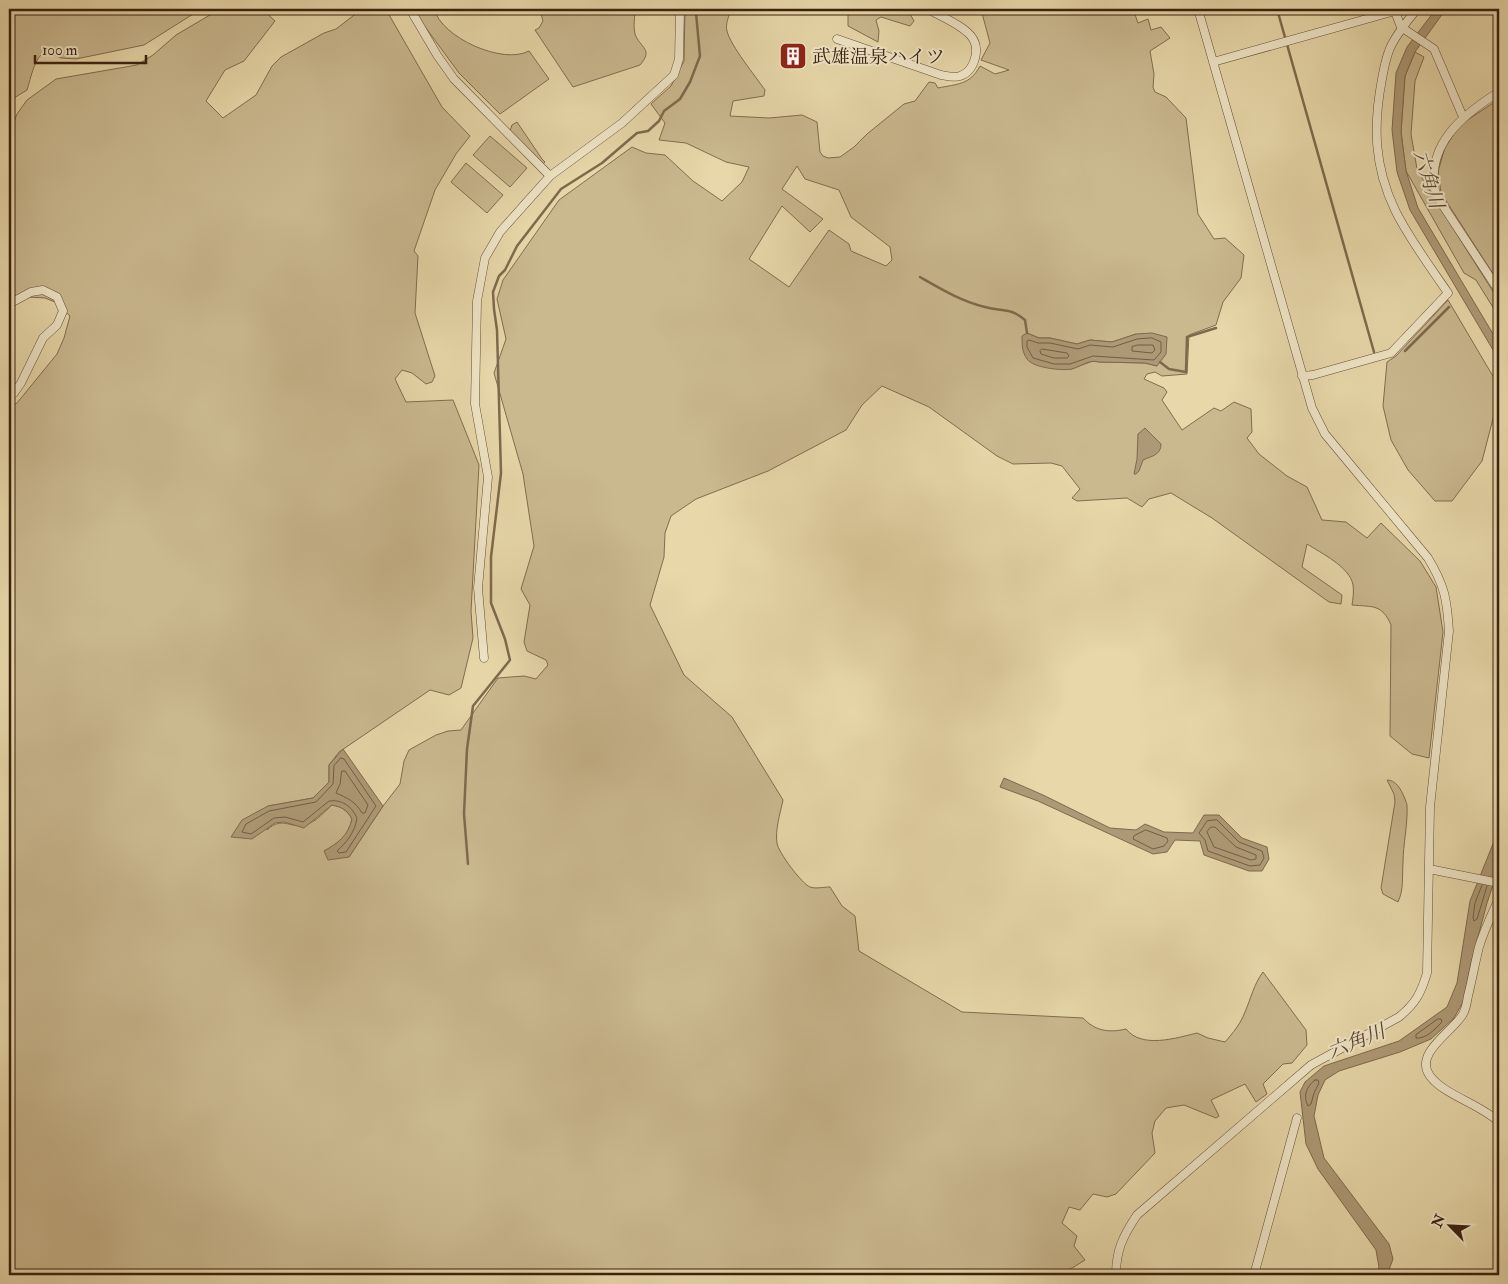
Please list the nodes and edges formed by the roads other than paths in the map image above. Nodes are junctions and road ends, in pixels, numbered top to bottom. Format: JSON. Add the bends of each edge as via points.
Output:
{"nodes":[{"id":1,"x":410,"y":9,"type":"edge"},
{"id":2,"x":680,"y":9,"type":"edge"},
{"id":3,"x":928,"y":9,"type":"edge"},
{"id":4,"x":1198,"y":9,"type":"edge"},
{"id":5,"x":1417,"y":9,"type":"edge"},
{"id":6,"x":1394,"y":10,"type":"edge"},
{"id":7,"x":1401,"y":27,"type":"junction"},
{"id":8,"x":837,"y":39,"type":"dead end"},
{"id":9,"x":1213,"y":62,"type":"junction"},
{"id":10,"x":1499,"y":92,"type":"edge"},
{"id":11,"x":1463,"y":117,"type":"junction"},
{"id":12,"x":550,"y":176,"type":"junction"},
{"id":13,"x":1499,"y":291,"type":"edge"},
{"id":14,"x":9,"y":304,"type":"edge"},
{"id":15,"x":1302,"y":376,"type":"junction"},
{"id":16,"x":9,"y":396,"type":"edge"},
{"id":17,"x":484,"y":658,"type":"dead end"},
{"id":18,"x":1428,"y":869,"type":"junction"},
{"id":19,"x":1499,"y":883,"type":"edge"},
{"id":20,"x":1499,"y":898,"type":"edge"},
{"id":21,"x":1297,"y":1118,"type":"dead end"},
{"id":22,"x":1499,"y":1122,"type":"edge"},
{"id":23,"x":1116,"y":1275,"type":"edge"},
{"id":24,"x":1254,"y":1275,"type":"edge"}],
"edges":[{"from":1,"to":12,"type":"street","via":[[454,79]]},
{"from":2,"to":12,"type":"street","via":[[680,59],[674,75],[622,123]]},
{"from":3,"to":8,"type":"street","via":[[972,37],[976,45],[973,64],[968,72],[960,76],[941,75]]},
{"from":4,"to":9,"type":"street"},
{"from":5,"to":7,"type":"street"},
{"from":6,"to":7,"type":"street"},
{"from":6,"to":9,"type":"street"},
{"from":7,"to":11,"type":"street","via":[[1434,49]]},
{"from":7,"to":15,"type":"street","via":[[1388,53],[1378,100],[1378,161],[1395,210],[1448,293],[1391,353]]},
{"from":9,"to":15,"type":"street"},
{"from":10,"to":11,"type":"street"},
{"from":11,"to":13,"type":"street","via":[[1441,147],[1434,184],[1436,196]]},
{"from":12,"to":17,"type":"street","via":[[500,232],[485,258],[477,301],[475,404],[488,477],[478,588]]},
{"from":14,"to":16,"type":"street","via":[[31,292],[43,290],[57,297],[63,311],[57,325],[43,338],[21,383]]},
{"from":15,"to":18,"type":"street","via":[[1312,408],[1325,434],[1428,558],[1440,578],[1447,605],[1449,632],[1430,808]]},
{"from":18,"to":19,"type":"street"},
{"from":18,"to":23,"type":"street","via":[[1428,973],[1412,1007],[1400,1017],[1311,1065],[1137,1215],[1123,1236],[1116,1259]]},
{"from":20,"to":22,"type":"street","via":[[1480,947],[1464,1013],[1434,1045],[1427,1055],[1426,1066],[1429,1075],[1439,1085]]},
{"from":21,"to":24,"type":"street"}]}
